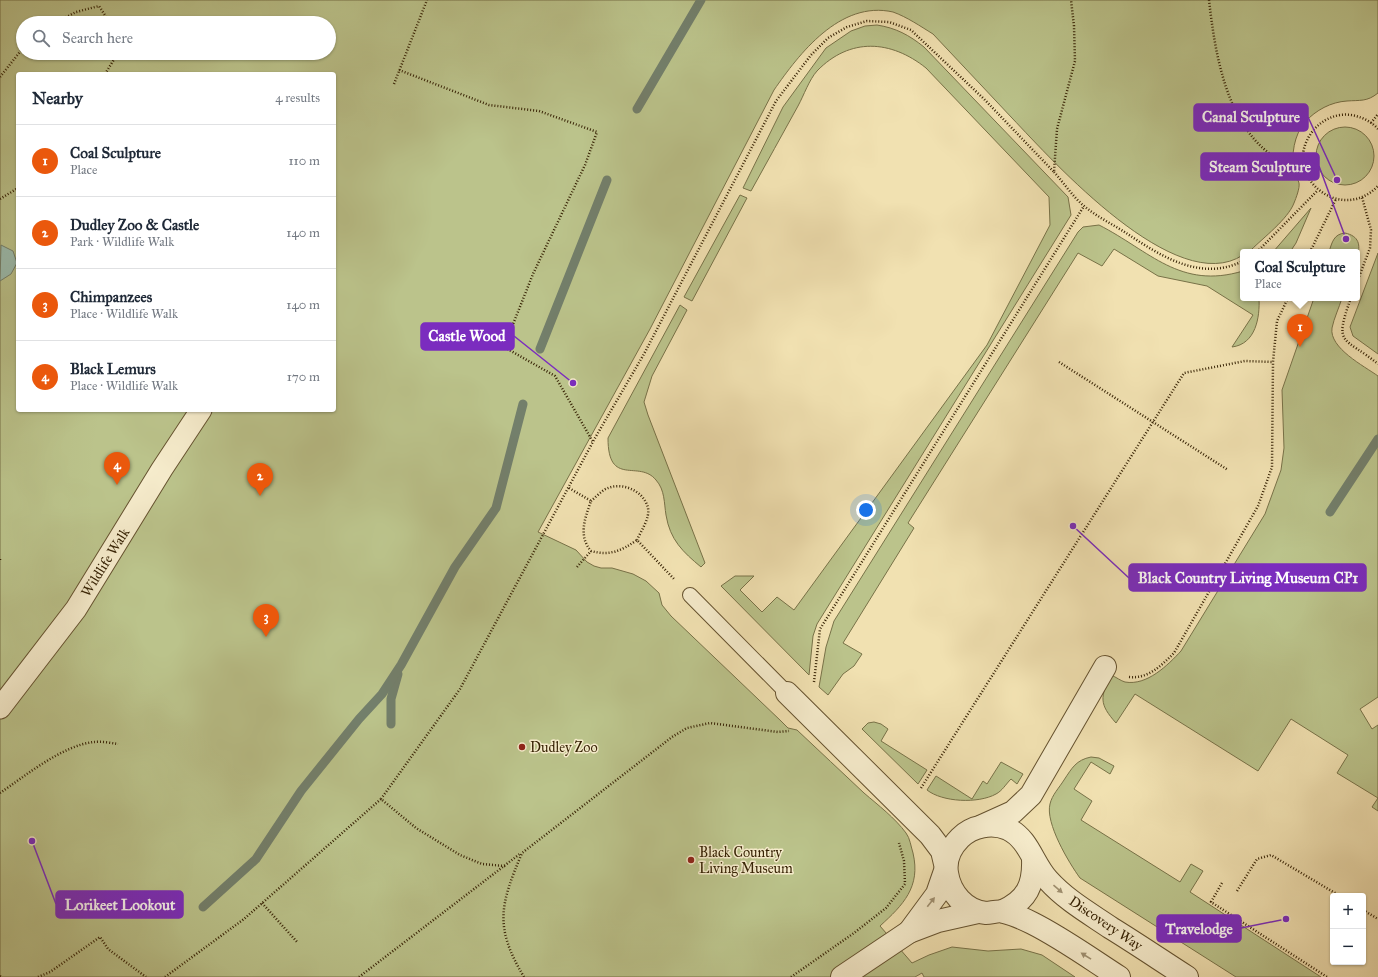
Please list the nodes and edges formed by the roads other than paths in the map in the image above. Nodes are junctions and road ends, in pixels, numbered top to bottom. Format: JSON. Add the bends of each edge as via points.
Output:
{"nodes":[{"id":1,"x":200,"y":412,"type":"edge"},
{"id":2,"x":690,"y":595,"type":"road end"},
{"id":3,"x":1105,"y":667,"type":"road end"},
{"id":4,"x":787,"y":693,"type":"joint"},
{"id":5,"x":0,"y":708,"type":"edge"},
{"id":6,"x":1031,"y":795,"type":"junction"},
{"id":7,"x":909,"y":814,"type":"junction"},
{"id":8,"x":977,"y":828,"type":"junction"},
{"id":9,"x":1031,"y":856,"type":"junction"},
{"id":10,"x":946,"y":868,"type":"junction"},
{"id":11,"x":1003,"y":911,"type":"junction"},
{"id":12,"x":978,"y":912,"type":"junction"},
{"id":13,"x":909,"y":932,"type":"junction"},
{"id":14,"x":842,"y":977,"type":"edge"},
{"id":15,"x":1119,"y":977,"type":"edge"},
{"id":16,"x":1187,"y":977,"type":"edge"}],
"edges":[{"from":1,"to":5,"type":"street","name":"Wildlife Walk","via":[[76,609]]},
{"from":2,"to":4,"type":"lane"},
{"from":3,"to":6,"type":"street"},
{"from":4,"to":7,"type":"street","via":[[803,722]]},
{"from":6,"to":8,"type":"street","via":[[1012,812]]},
{"from":6,"to":9,"type":"street","via":[[1026,825]]},
{"from":7,"to":8,"type":"street","name":"Discovery Way","via":[[927,826],[948,830]]},
{"from":7,"to":10,"type":"street","via":[[942,851]]},
{"from":8,"to":9,"type":"street","name":"Discovery Way","via":[[998,826],[1008,830],[1021,838]]},
{"from":8,"to":10,"type":"street","via":[[965,833],[954,844]]},
{"from":9,"to":11,"type":"street","via":[[1034,875],[1025,896],[1014,906]]},
{"from":9,"to":16,"type":"street","name":"Discovery Way","one_way":true,"via":[[1048,880],[1076,905]]},
{"from":10,"to":12,"type":"street","via":[[948,882],[955,895],[965,905]]},
{"from":13,"to":10,"type":"street","one_way":true,"via":[[937,894]]},
{"from":11,"to":12,"type":"street"},
{"from":15,"to":11,"type":"street","one_way":true,"via":[[1032,923]]},
{"from":12,"to":13,"type":"street","via":[[938,921]]},
{"from":13,"to":14,"type":"street"}]}
